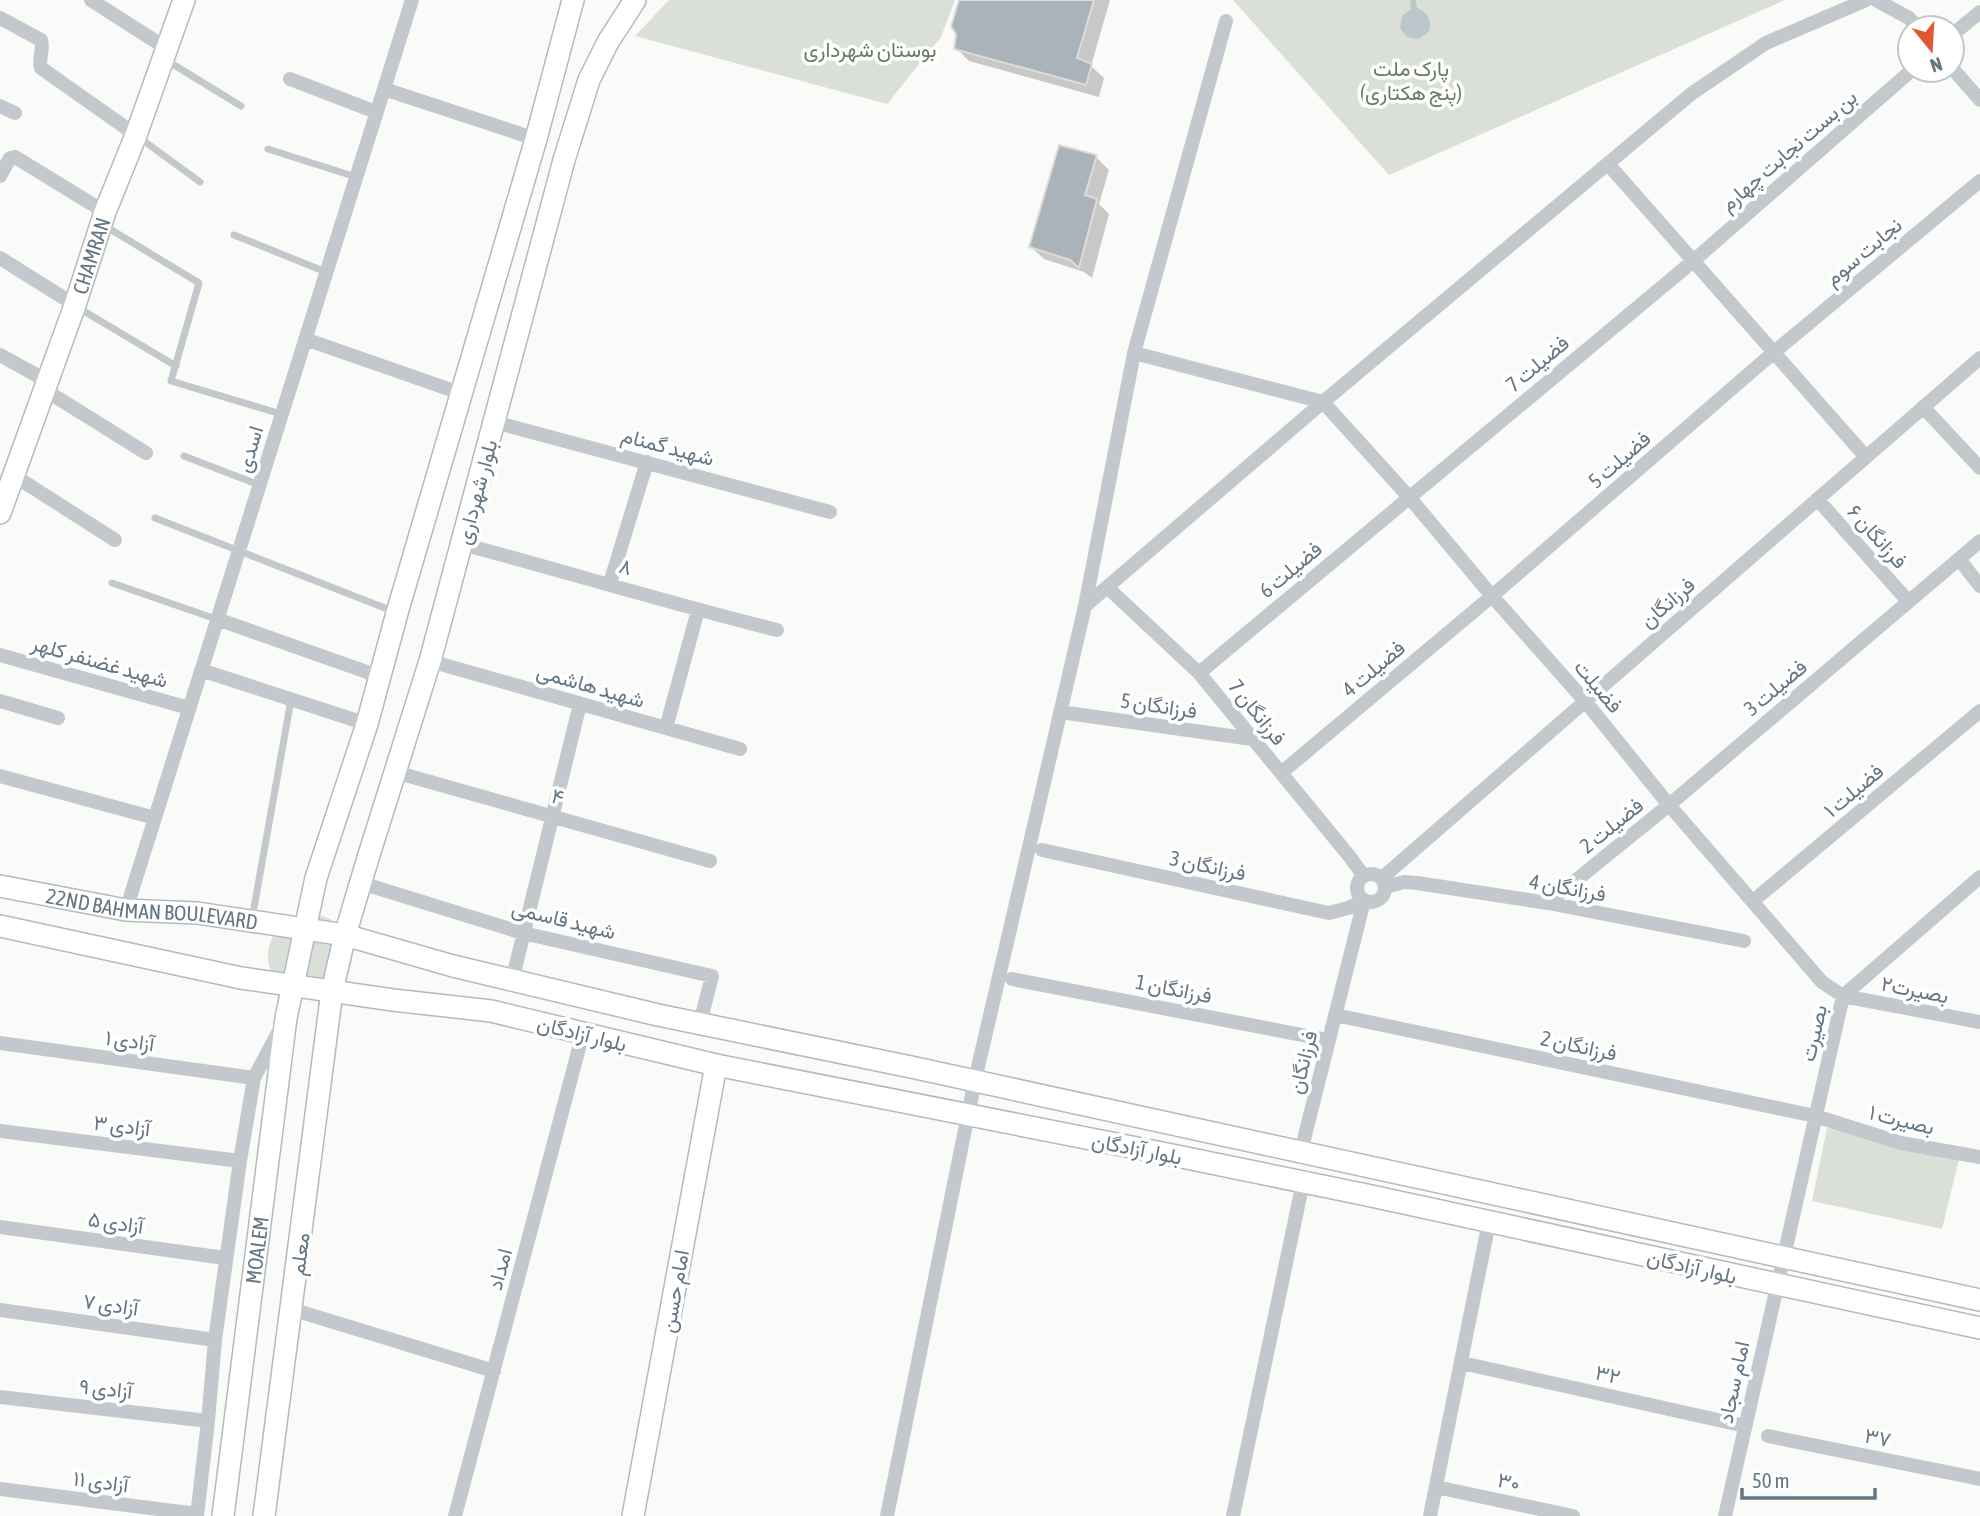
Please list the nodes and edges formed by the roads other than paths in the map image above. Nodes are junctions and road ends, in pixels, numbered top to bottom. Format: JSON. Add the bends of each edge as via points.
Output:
{"nodes":[{"id":1,"x":90,"y":0,"type":"edge"},
{"id":2,"x":184,"y":0,"type":"edge"},
{"id":3,"x":411,"y":0,"type":"edge"},
{"id":4,"x":573,"y":0,"type":"edge"},
{"id":5,"x":635,"y":0,"type":"edge"},
{"id":6,"x":1866,"y":0,"type":"edge"},
{"id":7,"x":1876,"y":0,"type":"edge"},
{"id":8,"x":1980,"y":12,"type":"edge"},
{"id":9,"x":1902,"y":14,"type":"edge"},
{"id":10,"x":0,"y":18,"type":"edge"},
{"id":11,"x":1226,"y":21,"type":"dead end"},
{"id":12,"x":1966,"y":24,"type":"edge"},
{"id":13,"x":164,"y":53,"type":"junction"},
{"id":14,"x":290,"y":79,"type":"dead end"},
{"id":15,"x":1896,"y":84,"type":"edge"},
{"id":16,"x":1966,"y":84,"type":"edge"},
{"id":17,"x":384,"y":89,"type":"junction"},
{"id":18,"x":1980,"y":100,"type":"edge"},
{"id":19,"x":0,"y":106,"type":"edge"},
{"id":20,"x":241,"y":106,"type":"dead end"},
{"id":21,"x":376,"y":111,"type":"junction"},
{"id":22,"x":15,"y":114,"type":"dead end"},
{"id":23,"x":136,"y":135,"type":"junction"},
{"id":24,"x":536,"y":139,"type":"junction"},
{"id":25,"x":268,"y":149,"type":"dead end"},
{"id":26,"x":1608,"y":164,"type":"junction"},
{"id":27,"x":0,"y":176,"type":"edge"},
{"id":28,"x":356,"y":177,"type":"junction"},
{"id":29,"x":1980,"y":181,"type":"edge"},
{"id":30,"x":200,"y":182,"type":"dead end"},
{"id":31,"x":103,"y":218,"type":"junction"},
{"id":32,"x":234,"y":235,"type":"dead end"},
{"id":33,"x":0,"y":258,"type":"edge"},
{"id":34,"x":1692,"y":262,"type":"junction"},
{"id":35,"x":326,"y":272,"type":"junction"},
{"id":36,"x":75,"y":305,"type":"junction"},
{"id":37,"x":305,"y":339,"type":"junction"},
{"id":38,"x":1134,"y":353,"type":"junction"},
{"id":39,"x":1773,"y":353,"type":"junction"},
{"id":40,"x":0,"y":355,"type":"edge"},
{"id":41,"x":1980,"y":358,"type":"edge"},
{"id":42,"x":176,"y":366,"type":"junction"},
{"id":43,"x":46,"y":386,"type":"junction"},
{"id":44,"x":460,"y":393,"type":"junction"},
{"id":45,"x":1323,"y":402,"type":"junction"},
{"id":46,"x":1923,"y":407,"type":"junction"},
{"id":47,"x":281,"y":414,"type":"junction"},
{"id":48,"x":495,"y":422,"type":"junction"},
{"id":49,"x":146,"y":453,"type":"dead end"},
{"id":50,"x":184,"y":456,"type":"dead end"},
{"id":51,"x":1866,"y":457,"type":"junction"},
{"id":52,"x":647,"y":462,"type":"junction"},
{"id":53,"x":1980,"y":468,"type":"edge"},
{"id":54,"x":13,"y":475,"type":"junction"},
{"id":55,"x":259,"y":485,"type":"junction"},
{"id":56,"x":1409,"y":497,"type":"junction"},
{"id":57,"x":1817,"y":499,"type":"junction"},
{"id":58,"x":830,"y":512,"type":"dead end"},
{"id":59,"x":0,"y":513,"type":"edge"},
{"id":60,"x":155,"y":517,"type":"dead end"},
{"id":61,"x":115,"y":540,"type":"dead end"},
{"id":62,"x":1980,"y":541,"type":"edge"},
{"id":63,"x":462,"y":544,"type":"junction"},
{"id":64,"x":239,"y":550,"type":"junction"},
{"id":65,"x":1959,"y":559,"type":"junction"},
{"id":66,"x":112,"y":583,"type":"dead end"},
{"id":67,"x":610,"y":583,"type":"junction"},
{"id":68,"x":1980,"y":586,"type":"edge"},
{"id":69,"x":1107,"y":587,"type":"junction"},
{"id":70,"x":1493,"y":596,"type":"junction"},
{"id":71,"x":1908,"y":601,"type":"junction"},
{"id":72,"x":1085,"y":606,"type":"junction"},
{"id":73,"x":698,"y":610,"type":"junction"},
{"id":74,"x":397,"y":613,"type":"junction"},
{"id":75,"x":217,"y":619,"type":"junction"},
{"id":76,"x":778,"y":630,"type":"dead end"},
{"id":77,"x":0,"y":655,"type":"edge"},
{"id":78,"x":430,"y":661,"type":"junction"},
{"id":79,"x":201,"y":670,"type":"junction"},
{"id":80,"x":1199,"y":673,"type":"junction"},
{"id":81,"x":381,"y":677,"type":"junction"},
{"id":82,"x":291,"y":699,"type":"junction"},
{"id":83,"x":0,"y":701,"type":"edge"},
{"id":84,"x":1585,"y":701,"type":"junction"},
{"id":85,"x":580,"y":704,"type":"junction"},
{"id":86,"x":189,"y":708,"type":"junction"},
{"id":87,"x":1980,"y":710,"type":"edge"},
{"id":88,"x":1060,"y":712,"type":"junction"},
{"id":89,"x":58,"y":718,"type":"dead end"},
{"id":90,"x":367,"y":724,"type":"junction"},
{"id":91,"x":666,"y":728,"type":"junction"},
{"id":92,"x":1252,"y":739,"type":"junction"},
{"id":93,"x":740,"y":749,"type":"dead end"},
{"id":94,"x":395,"y":772,"type":"junction"},
{"id":95,"x":1281,"y":773,"type":"junction"},
{"id":96,"x":0,"y":776,"type":"edge"},
{"id":97,"x":1669,"y":805,"type":"junction"},
{"id":98,"x":552,"y":816,"type":"junction"},
{"id":99,"x":155,"y":818,"type":"junction"},
{"id":100,"x":1042,"y":850,"type":"dead end"},
{"id":101,"x":710,"y":861,"type":"dead end"},
{"id":102,"x":1363,"y":875,"type":"junction"},
{"id":103,"x":1980,"y":877,"type":"edge"},
{"id":104,"x":1384,"y":882,"type":"junction"},
{"id":105,"x":361,"y":883,"type":"junction"},
{"id":106,"x":0,"y":886,"type":"edge"},
{"id":107,"x":1364,"y":901,"type":"junction"},
{"id":108,"x":1753,"y":901,"type":"junction"},
{"id":109,"x":1548,"y":903,"type":"junction"},
{"id":110,"x":126,"y":910,"type":"junction"},
{"id":111,"x":252,"y":921,"type":"junction"},
{"id":112,"x":0,"y":926,"type":"edge"},
{"id":113,"x":304,"y":930,"type":"junction"},
{"id":114,"x":523,"y":933,"type":"junction"},
{"id":115,"x":345,"y":935,"type":"junction"},
{"id":116,"x":1744,"y":941,"type":"dead end"},
{"id":117,"x":1012,"y":979,"type":"dead end"},
{"id":118,"x":512,"y":981,"type":"junction"},
{"id":119,"x":292,"y":986,"type":"junction"},
{"id":120,"x":332,"y":991,"type":"junction"},
{"id":121,"x":1843,"y":996,"type":"junction"},
{"id":122,"x":1335,"y":1015,"type":"junction"},
{"id":123,"x":286,"y":1018,"type":"junction"},
{"id":124,"x":1980,"y":1022,"type":"edge"},
{"id":125,"x":700,"y":1023,"type":"junction"},
{"id":126,"x":583,"y":1033,"type":"junction"},
{"id":127,"x":1328,"y":1040,"type":"junction"},
{"id":128,"x":0,"y":1043,"type":"edge"},
{"id":129,"x":716,"y":1065,"type":"junction"},
{"id":130,"x":254,"y":1078,"type":"junction"},
{"id":131,"x":975,"y":1080,"type":"junction"},
{"id":132,"x":967,"y":1115,"type":"junction"},
{"id":133,"x":1815,"y":1116,"type":"junction"},
{"id":134,"x":0,"y":1131,"type":"edge"},
{"id":135,"x":1301,"y":1151,"type":"junction"},
{"id":136,"x":1980,"y":1157,"type":"edge"},
{"id":137,"x":240,"y":1161,"type":"junction"},
{"id":138,"x":1303,"y":1182,"type":"junction"},
{"id":139,"x":1489,"y":1222,"type":"junction"},
{"id":140,"x":0,"y":1227,"type":"edge"},
{"id":141,"x":1782,"y":1257,"type":"junction"},
{"id":142,"x":225,"y":1258,"type":"junction"},
{"id":143,"x":1776,"y":1285,"type":"junction"},
{"id":144,"x":1980,"y":1300,"type":"edge"},
{"id":145,"x":291,"y":1309,"type":"junction"},
{"id":146,"x":0,"y":1310,"type":"edge"},
{"id":147,"x":1980,"y":1328,"type":"edge"},
{"id":148,"x":215,"y":1340,"type":"junction"},
{"id":149,"x":1462,"y":1363,"type":"junction"},
{"id":150,"x":494,"y":1371,"type":"junction"},
{"id":151,"x":0,"y":1397,"type":"edge"},
{"id":152,"x":208,"y":1421,"type":"junction"},
{"id":153,"x":1745,"y":1426,"type":"junction"},
{"id":154,"x":1768,"y":1436,"type":"dead end"},
{"id":155,"x":1980,"y":1479,"type":"edge"},
{"id":156,"x":1436,"y":1487,"type":"junction"},
{"id":157,"x":0,"y":1489,"type":"edge"},
{"id":158,"x":197,"y":1515,"type":"edge"},
{"id":159,"x":223,"y":1516,"type":"edge"},
{"id":160,"x":264,"y":1516,"type":"edge"},
{"id":161,"x":456,"y":1516,"type":"edge"},
{"id":162,"x":633,"y":1516,"type":"edge"},
{"id":163,"x":887,"y":1516,"type":"edge"},
{"id":164,"x":1233,"y":1516,"type":"edge"},
{"id":165,"x":1430,"y":1516,"type":"edge"},
{"id":166,"x":1573,"y":1516,"type":"edge"},
{"id":167,"x":1725,"y":1516,"type":"edge"}],
"edges":[{"from":1,"to":13,"type":"street"},
{"from":2,"to":13,"type":"street","name":"CHAMRAN"},
{"from":3,"to":17,"type":"street","name":"اسدی"},
{"from":4,"to":24,"type":"street","name":"بلوار شهرداری"},
{"from":5,"to":48,"type":"street","name":"بلوار شهرداری","via":[[589,80]]},
{"from":6,"to":26,"type":"street","via":[[1766,43],[1691,94]]},
{"from":7,"to":9,"type":"street"},
{"from":8,"to":12,"type":"street"},
{"from":10,"to":23,"type":"street","via":[[41,40],[43,71]]},
{"from":11,"to":38,"type":"street"},
{"from":13,"to":20,"type":"lane"},
{"from":13,"to":23,"type":"street","name":"CHAMRAN"},
{"from":14,"to":21,"type":"street"},
{"from":15,"to":34,"type":"street","name":"بن بست نجابت چهارم"},
{"from":16,"to":18,"type":"street"},
{"from":17,"to":21,"type":"street","name":"اسدی"},
{"from":17,"to":24,"type":"street"},
{"from":19,"to":22,"type":"street"},
{"from":21,"to":28,"type":"street","name":"اسدی"},
{"from":23,"to":30,"type":"lane"},
{"from":23,"to":31,"type":"street","name":"CHAMRAN"},
{"from":24,"to":44,"type":"street","name":"بلوار شهرداری"},
{"from":25,"to":28,"type":"lane"},
{"from":26,"to":34,"type":"street"},
{"from":26,"to":45,"type":"street"},
{"from":27,"to":31,"type":"street","via":[[15,157]]},
{"from":28,"to":35,"type":"street","name":"اسدی"},
{"from":29,"to":39,"type":"street","name":"نجابت سوم"},
{"from":31,"to":36,"type":"street","name":"CHAMRAN"},
{"from":31,"to":42,"type":"lane","via":[[199,283]]},
{"from":32,"to":35,"type":"lane"},
{"from":33,"to":36,"type":"street"},
{"from":34,"to":39,"type":"street"},
{"from":34,"to":56,"type":"street","name":"فضیلت 7"},
{"from":35,"to":37,"type":"street","name":"اسدی"},
{"from":36,"to":42,"type":"lane"},
{"from":36,"to":43,"type":"street","name":"CHAMRAN"},
{"from":37,"to":44,"type":"street"},
{"from":37,"to":47,"type":"street","name":"اسدی"},
{"from":38,"to":45,"type":"street"},
{"from":38,"to":72,"type":"street"},
{"from":39,"to":51,"type":"street"},
{"from":39,"to":70,"type":"street","name":"فضیلت 5"},
{"from":40,"to":43,"type":"street"},
{"from":41,"to":46,"type":"street","name":"فرزانگان"},
{"from":42,"to":47,"type":"lane","via":[[171,382]]},
{"from":43,"to":49,"type":"street"},
{"from":43,"to":54,"type":"street","name":"CHAMRAN"},
{"from":44,"to":74,"type":"street","name":"بلوار شهرداری"},
{"from":45,"to":56,"type":"street","name":"فضیلت"},
{"from":45,"to":69,"type":"street"},
{"from":46,"to":51,"type":"street","name":"فرزانگان"},
{"from":46,"to":53,"type":"street"},
{"from":47,"to":55,"type":"street","name":"اسدی"},
{"from":48,"to":52,"type":"street","name":"شهید گمنام"},
{"from":48,"to":63,"type":"street","name":"بلوار شهرداری"},
{"from":50,"to":55,"type":"lane"},
{"from":51,"to":57,"type":"street","name":"فرزانگان"},
{"from":52,"to":58,"type":"street","name":"شهید گمنام"},
{"from":52,"to":67,"type":"street"},
{"from":54,"to":59,"type":"street","name":"CHAMRAN"},
{"from":54,"to":61,"type":"street"},
{"from":55,"to":64,"type":"street","name":"اسدی"},
{"from":56,"to":70,"type":"street","name":"فضیلت"},
{"from":56,"to":80,"type":"street","name":"فضیلت 6"},
{"from":57,"to":71,"type":"street","name":"فرزانگان ۶"},
{"from":57,"to":84,"type":"street","name":"فرزانگان"},
{"from":60,"to":64,"type":"lane"},
{"from":62,"to":65,"type":"street","name":"فضیلت 3"},
{"from":63,"to":67,"type":"street","name":"۸"},
{"from":63,"to":78,"type":"street","name":"بلوار شهرداری"},
{"from":64,"to":74,"type":"lane"},
{"from":64,"to":75,"type":"street","name":"اسدی"},
{"from":65,"to":68,"type":"street"},
{"from":65,"to":71,"type":"street","name":"فضیلت 3"},
{"from":66,"to":75,"type":"lane"},
{"from":67,"to":73,"type":"street","name":"۸"},
{"from":69,"to":72,"type":"street"},
{"from":69,"to":80,"type":"street","name":"فرزانگان 7"},
{"from":70,"to":84,"type":"street","name":"فضیلت"},
{"from":70,"to":95,"type":"street","name":"فضیلت 4"},
{"from":71,"to":97,"type":"street","name":"فضیلت 3"},
{"from":72,"to":88,"type":"street"},
{"from":73,"to":76,"type":"street","name":"۸"},
{"from":73,"to":91,"type":"street"},
{"from":74,"to":81,"type":"street","name":"بلوار شهرداری"},
{"from":75,"to":79,"type":"street","name":"اسدی"},
{"from":75,"to":81,"type":"street"},
{"from":77,"to":86,"type":"street","name":"شهید غضنفر کلهر"},
{"from":78,"to":85,"type":"street","name":"شهید هاشمی"},
{"from":78,"to":94,"type":"street","name":"بلوار شهرداری"},
{"from":79,"to":82,"type":"street"},
{"from":79,"to":86,"type":"street","name":"اسدی"},
{"from":80,"to":92,"type":"street","name":"فرزانگان 7"},
{"from":81,"to":90,"type":"street","name":"بلوار شهرداری"},
{"from":82,"to":90,"type":"street"},
{"from":82,"to":111,"type":"lane"},
{"from":83,"to":89,"type":"street"},
{"from":84,"to":97,"type":"street","name":"فضیلت"},
{"from":84,"to":104,"type":"street","name":"فرزانگان"},
{"from":85,"to":91,"type":"street","name":"شهید هاشمی"},
{"from":85,"to":98,"type":"street"},
{"from":86,"to":99,"type":"street","name":"اسدی"},
{"from":87,"to":108,"type":"street","name":"فضیلت ۱"},
{"from":88,"to":92,"type":"street","name":"فرزانگان 5"},
{"from":88,"to":131,"type":"street"},
{"from":90,"to":113,"type":"street","name":"بلوار شهرداری","via":[[316,878]]},
{"from":91,"to":93,"type":"street","name":"شهید هاشمی"},
{"from":92,"to":95,"type":"street","name":"فرزانگان 7"},
{"from":94,"to":98,"type":"street","name":"۴"},
{"from":94,"to":105,"type":"street","name":"بلوار شهرداری"},
{"from":95,"to":102,"type":"street","name":"فرزانگان 7"},
{"from":96,"to":99,"type":"street"},
{"from":97,"to":108,"type":"street","name":"فضیلت"},
{"from":97,"to":109,"type":"street","name":"فضیلت 2"},
{"from":98,"to":101,"type":"street","name":"۴"},
{"from":98,"to":114,"type":"street"},
{"from":99,"to":110,"type":"street","name":"اسدی"},
{"from":100,"to":107,"type":"street","name":"فرزانگان 3","via":[[1329,913]]},
{"from":102,"to":104,"type":"street","via":[[1373,873]]},
{"from":102,"to":107,"type":"street","via":[[1357,893]]},
{"from":103,"to":121,"type":"street","name":"بصیرت"},
{"from":104,"to":107,"type":"street","via":[[1382,897]]},
{"from":104,"to":109,"type":"street","name":"فرزانگان 4"},
{"from":105,"to":114,"type":"street","name":"شهید قاسمی"},
{"from":105,"to":115,"type":"street","name":"بلوار شهرداری"},
{"from":106,"to":110,"type":"street","name":"22ND BAHMAN BOULEVARD"},
{"from":107,"to":122,"type":"street","name":"فرزانگان"},
{"from":108,"to":121,"type":"street","name":"فضیلت","via":[[1822,982]]},
{"from":109,"to":116,"type":"street","name":"فرزانگان 4"},
{"from":110,"to":111,"type":"street","name":"22ND BAHMAN BOULEVARD"},
{"from":111,"to":113,"type":"street","name":"22ND BAHMAN BOULEVARD"},
{"from":112,"to":119,"type":"street","name":"22ND BAHMAN BOULEVARD"},
{"from":113,"to":115,"type":"street","name":"بلوار آزادگان"},
{"from":113,"to":119,"type":"street","name":"بلوار شهرداری"},
{"from":114,"to":118,"type":"street"},
{"from":114,"to":125,"type":"street","name":"شهید قاسمی","via":[[712,976]]},
{"from":115,"to":118,"type":"street","name":"بلوار آزادگان"},
{"from":115,"to":120,"type":"street","name":"بلوار شهرداری"},
{"from":117,"to":127,"type":"street","name":"فرزانگان 1"},
{"from":118,"to":125,"type":"street","name":"بلوار آزادگان"},
{"from":119,"to":120,"type":"street","name":"بلوار آزادگان"},
{"from":119,"to":123,"type":"street","name":"MOALEM"},
{"from":120,"to":126,"type":"street","name":"بلوار آزادگان","via":[[491,1010]]},
{"from":120,"to":145,"type":"street","name":"معلم"},
{"from":121,"to":124,"type":"street","name":"بصیرت۲"},
{"from":121,"to":133,"type":"street","name":"بصیرت"},
{"from":122,"to":127,"type":"street","name":"فرزانگان"},
{"from":122,"to":133,"type":"street","name":"فرزانگان 2"},
{"from":123,"to":130,"type":"street"},
{"from":123,"to":159,"type":"street","name":"MOALEM"},
{"from":125,"to":131,"type":"street","name":"بلوار آزادگان"},
{"from":126,"to":129,"type":"street","name":"بلوار آزادگان"},
{"from":126,"to":150,"type":"street","name":"امداد"},
{"from":127,"to":135,"type":"street","name":"فرزانگان"},
{"from":128,"to":130,"type":"street","name":"آزادی ۱"},
{"from":129,"to":132,"type":"street","name":"بلوار آزادگان"},
{"from":129,"to":162,"type":"street","name":"امام حسن"},
{"from":130,"to":137,"type":"street"},
{"from":131,"to":132,"type":"street"},
{"from":131,"to":135,"type":"street","name":"بلوار آزادگان"},
{"from":132,"to":138,"type":"street","name":"بلوار آزادگان"},
{"from":132,"to":163,"type":"street"},
{"from":133,"to":136,"type":"street","name":"بصیرت ۱","via":[[1901,1143]]},
{"from":133,"to":141,"type":"street","name":"بصیرت"},
{"from":134,"to":137,"type":"street","name":"آزادی ۳"},
{"from":135,"to":141,"type":"street","name":"بلوار آزادگان"},
{"from":137,"to":142,"type":"street"},
{"from":138,"to":139,"type":"street","name":"بلوار آزادگان"},
{"from":138,"to":164,"type":"street"},
{"from":139,"to":143,"type":"street","name":"بلوار آزادگان"},
{"from":139,"to":149,"type":"street"},
{"from":140,"to":142,"type":"street","name":"آزادی ۵"},
{"from":141,"to":143,"type":"street","name":"امام سجاد"},
{"from":141,"to":144,"type":"street","name":"بلوار آزادگان"},
{"from":142,"to":148,"type":"street"},
{"from":143,"to":147,"type":"street","name":"بلوار آزادگان"},
{"from":143,"to":153,"type":"street","name":"امام سجاد"},
{"from":145,"to":150,"type":"street"},
{"from":145,"to":160,"type":"street","name":"معلم"},
{"from":146,"to":148,"type":"street","name":"آزادی ۷"},
{"from":148,"to":152,"type":"street"},
{"from":149,"to":153,"type":"street","name":"۳۲"},
{"from":149,"to":156,"type":"street"},
{"from":150,"to":161,"type":"street","name":"امداد"},
{"from":151,"to":152,"type":"street","name":"آزادی ۹"},
{"from":152,"to":158,"type":"street"},
{"from":153,"to":167,"type":"street","name":"امام سجاد"},
{"from":154,"to":155,"type":"street","name":"۳۷"},
{"from":156,"to":165,"type":"street"},
{"from":156,"to":166,"type":"street","name":"۳۰"},
{"from":157,"to":158,"type":"street","name":"آزادی ۱۱"}]}
